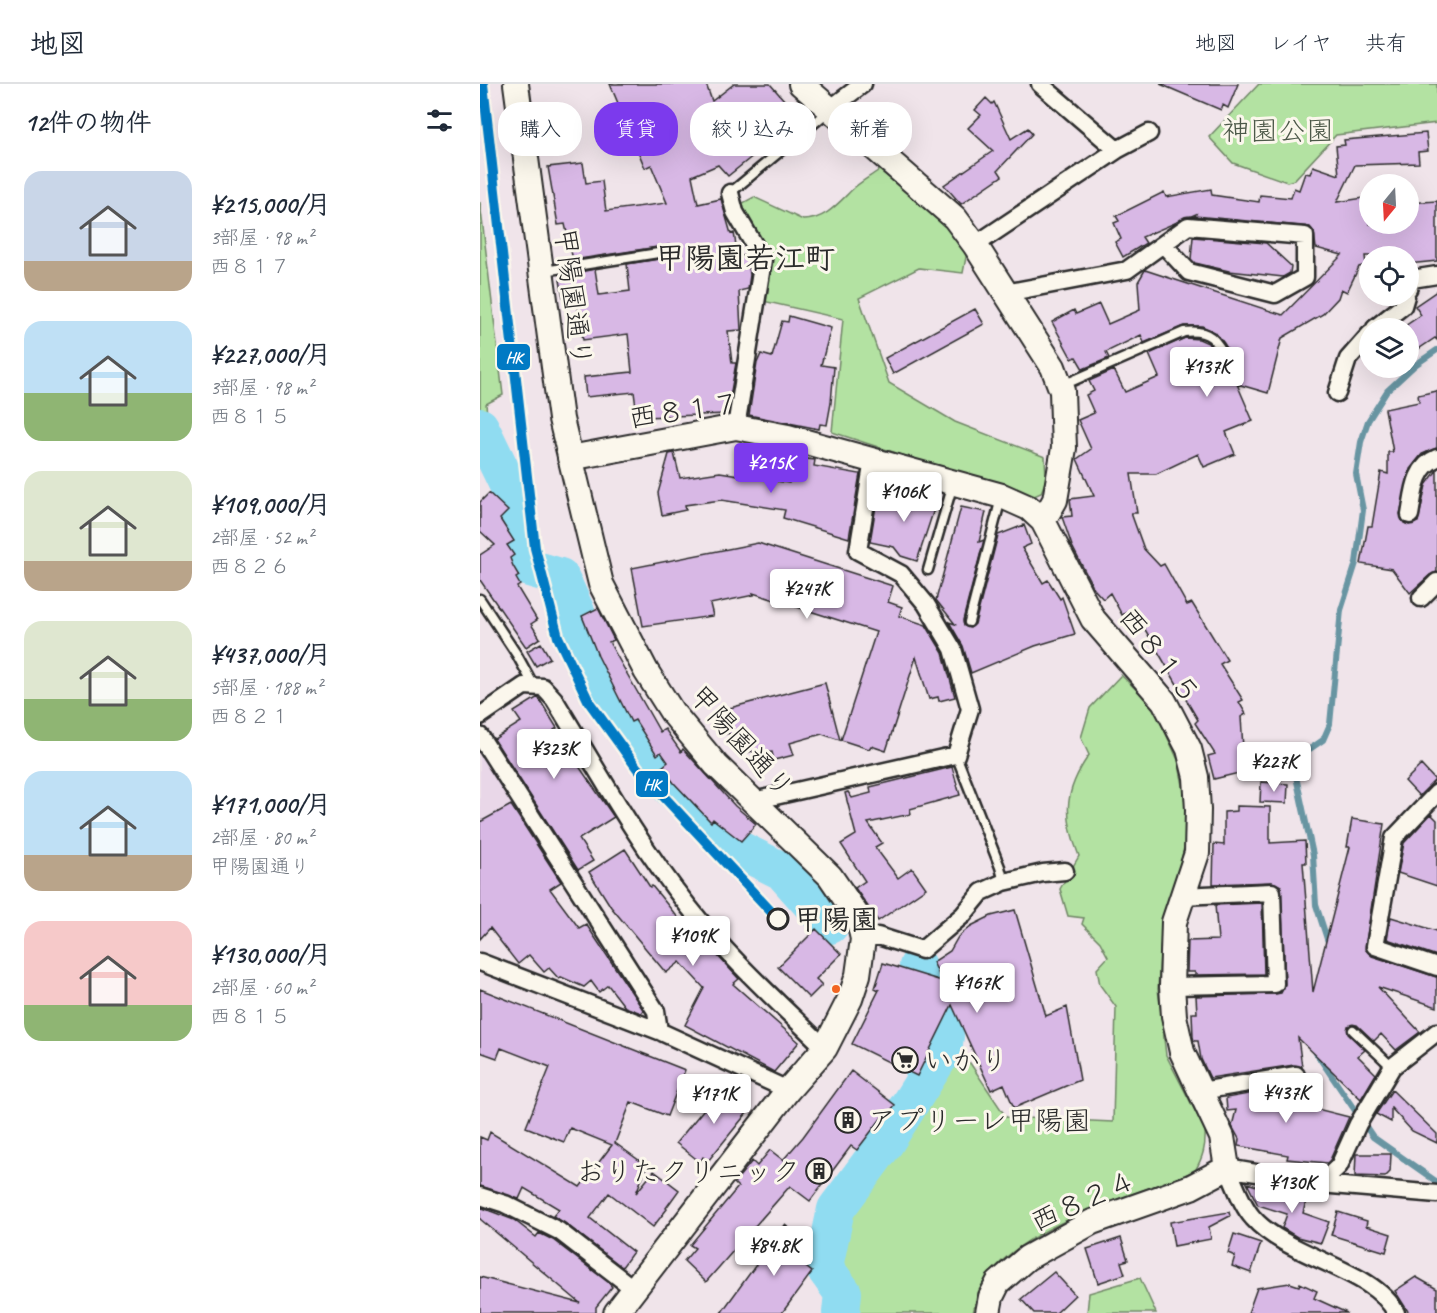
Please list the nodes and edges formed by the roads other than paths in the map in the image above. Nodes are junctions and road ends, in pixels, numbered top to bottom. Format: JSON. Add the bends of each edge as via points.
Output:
{"nodes":[{"id":1,"x":516,"y":84,"type":"edge"},
{"id":2,"x":801,"y":84,"type":"edge"},
{"id":3,"x":863,"y":84,"type":"edge"},
{"id":4,"x":1040,"y":84,"type":"edge"},
{"id":5,"x":840,"y":102,"type":"edge"},
{"id":6,"x":828,"y":108,"type":"edge"},
{"id":7,"x":828,"y":112,"type":"edge"},
{"id":8,"x":1149,"y":133,"type":"dead end"},
{"id":9,"x":1118,"y":150,"type":"junction"},
{"id":10,"x":883,"y":156,"type":"edge"},
{"id":11,"x":730,"y":193,"type":"joint"},
{"id":12,"x":1163,"y":244,"type":"junction"},
{"id":13,"x":975,"y":245,"type":"junction"},
{"id":14,"x":671,"y":252,"type":"dead end"},
{"id":15,"x":539,"y":272,"type":"junction"},
{"id":16,"x":1437,"y":275,"type":"edge"},
{"id":17,"x":1419,"y":278,"type":"edge"},
{"id":18,"x":1005,"y":293,"type":"junction"},
{"id":19,"x":1403,"y":306,"type":"edge"},
{"id":20,"x":1388,"y":318,"type":"edge"},
{"id":21,"x":1359,"y":346,"type":"edge"},
{"id":22,"x":1228,"y":362,"type":"dead end"},
{"id":23,"x":1060,"y":386,"type":"junction"},
{"id":24,"x":1337,"y":393,"type":"dead end"},
{"id":25,"x":736,"y":427,"type":"junction"},
{"id":26,"x":570,"y":458,"type":"junction"},
{"id":27,"x":1437,"y":458,"type":"edge"},
{"id":28,"x":873,"y":460,"type":"junction"},
{"id":29,"x":953,"y":483,"type":"junction"},
{"id":30,"x":1002,"y":496,"type":"junction"},
{"id":31,"x":1410,"y":515,"type":"dead end"},
{"id":32,"x":1043,"y":521,"type":"junction"},
{"id":33,"x":928,"y":570,"type":"dead end"},
{"id":34,"x":1437,"y":582,"type":"edge"},
{"id":35,"x":1421,"y":598,"type":"dead end"},
{"id":36,"x":480,"y":599,"type":"edge"},
{"id":37,"x":969,"y":622,"type":"dead end"},
{"id":38,"x":534,"y":687,"type":"junction"},
{"id":39,"x":480,"y":716,"type":"edge"},
{"id":40,"x":480,"y":736,"type":"edge"},
{"id":41,"x":957,"y":755,"type":"junction"},
{"id":42,"x":1437,"y":793,"type":"edge"},
{"id":43,"x":753,"y":801,"type":"junction"},
{"id":44,"x":1065,"y":871,"type":"dead end"},
{"id":45,"x":1004,"y":882,"type":"junction"},
{"id":46,"x":1181,"y":896,"type":"junction"},
{"id":47,"x":863,"y":939,"type":"junction"},
{"id":48,"x":480,"y":962,"type":"edge"},
{"id":49,"x":1437,"y":967,"type":"edge"},
{"id":50,"x":1172,"y":986,"type":"junction"},
{"id":51,"x":1353,"y":1030,"type":"dead end"},
{"id":52,"x":659,"y":1031,"type":"junction"},
{"id":53,"x":1437,"y":1032,"type":"edge"},
{"id":54,"x":825,"y":1048,"type":"junction"},
{"id":55,"x":1392,"y":1067,"type":"junction"},
{"id":56,"x":1296,"y":1076,"type":"dead end"},
{"id":57,"x":788,"y":1090,"type":"junction"},
{"id":58,"x":1200,"y":1091,"type":"junction"},
{"id":59,"x":1227,"y":1168,"type":"junction"},
{"id":60,"x":1320,"y":1184,"type":"junction"},
{"id":61,"x":1437,"y":1194,"type":"edge"},
{"id":62,"x":480,"y":1196,"type":"edge"},
{"id":63,"x":634,"y":1289,"type":"junction"},
{"id":64,"x":616,"y":1313,"type":"edge"},
{"id":65,"x":988,"y":1313,"type":"edge"},
{"id":66,"x":1396,"y":1313,"type":"edge"}],
"edges":[{"from":1,"to":15,"type":"street","name":"甲陽園通り"},
{"from":2,"to":6,"type":"street"},
{"from":3,"to":5,"type":"street"},
{"from":4,"to":9,"type":"street"},
{"from":7,"to":11,"type":"lane"},
{"from":8,"to":9,"type":"street"},
{"from":9,"to":13,"type":"street"},
{"from":10,"to":13,"type":"street","via":[[955,218]]},
{"from":11,"to":25,"type":"street","via":[[735,212],[763,260]]},
{"from":12,"to":12,"type":"street","via":[[1188,226],[1305,236],[1305,277],[1275,294],[1189,272]]},
{"from":12,"to":18,"type":"street","via":[[1127,270]]},
{"from":13,"to":18,"type":"street"},
{"from":14,"to":15,"type":"lane"},
{"from":15,"to":26,"type":"street","name":"甲陽園通り"},
{"from":16,"to":17,"type":"street"},
{"from":18,"to":23,"type":"street","via":[[1047,358]]},
{"from":19,"to":20,"type":"street"},
{"from":21,"to":24,"type":"street","via":[[1348,359]]},
{"from":22,"to":23,"type":"lane","via":[[1216,340],[1198,330],[1184,332]]},
{"from":23,"to":32,"type":"street","via":[[1064,448],[1055,500]]},
{"from":25,"to":26,"type":"street","name":"西８１７"},
{"from":25,"to":28,"type":"street","name":"西８１７","via":[[788,436]]},
{"from":26,"to":43,"type":"street","name":"甲陽園通り","via":[[601,584],[646,671],[696,742]]},
{"from":27,"to":31,"type":"street","via":[[1428,462],[1417,480]]},
{"from":28,"to":29,"type":"street","name":"西８１７"},
{"from":28,"to":41,"type":"street","via":[[858,551],[901,574],[926,604],[953,649],[970,709]]},
{"from":29,"to":30,"type":"street","name":"西８１７"},
{"from":29,"to":33,"type":"lane"},
{"from":30,"to":32,"type":"street","name":"西８１７","via":[[1029,508]]},
{"from":30,"to":37,"type":"lane"},
{"from":32,"to":46,"type":"street","name":"西８１５","via":[[1093,619],[1164,701],[1189,749],[1196,777],[1197,853]]},
{"from":34,"to":35,"type":"street"},
{"from":36,"to":38,"type":"lane"},
{"from":38,"to":39,"type":"street","via":[[524,686]]},
{"from":38,"to":54,"type":"street","via":[[543,687],[554,699],[689,908],[728,953]]},
{"from":40,"to":52,"type":"street","via":[[656,1011]]},
{"from":41,"to":43,"type":"street"},
{"from":41,"to":45,"type":"lane"},
{"from":42,"to":49,"type":"street","via":[[1394,838],[1375,946]]},
{"from":43,"to":47,"type":"street","name":"甲陽園通り","via":[[830,876],[858,917]]},
{"from":44,"to":45,"type":"street"},
{"from":45,"to":47,"type":"street","via":[[982,892],[963,915],[922,950],[878,936]]},
{"from":46,"to":50,"type":"street","name":"西８１５","via":[[1174,922]]},
{"from":46,"to":50,"type":"street","via":[[1272,892],[1275,984]]},
{"from":47,"to":54,"type":"street","name":"甲陽園通り","via":[[853,991]]},
{"from":48,"to":52,"type":"street"},
{"from":50,"to":58,"type":"street","name":"西８１５","via":[[1182,1052]]},
{"from":51,"to":55,"type":"lane"},
{"from":52,"to":57,"type":"street"},
{"from":53,"to":55,"type":"street"},
{"from":54,"to":57,"type":"street","name":"甲陽園通り"},
{"from":55,"to":60,"type":"street","via":[[1339,1166]]},
{"from":56,"to":58,"type":"street"},
{"from":57,"to":63,"type":"street","name":"甲陽園通り"},
{"from":58,"to":59,"type":"street","name":"西８１５","via":[[1222,1137]]},
{"from":59,"to":60,"type":"street"},
{"from":59,"to":65,"type":"street","name":"西８２４","via":[[1191,1187],[1092,1222],[1028,1258],[998,1283]]},
{"from":59,"to":66,"type":"street","name":"西８１５","via":[[1251,1217],[1281,1242],[1375,1288]]},
{"from":60,"to":61,"type":"street"},
{"from":62,"to":63,"type":"street","via":[[559,1231]]},
{"from":63,"to":64,"type":"street","name":"甲陽園通り"}]}
